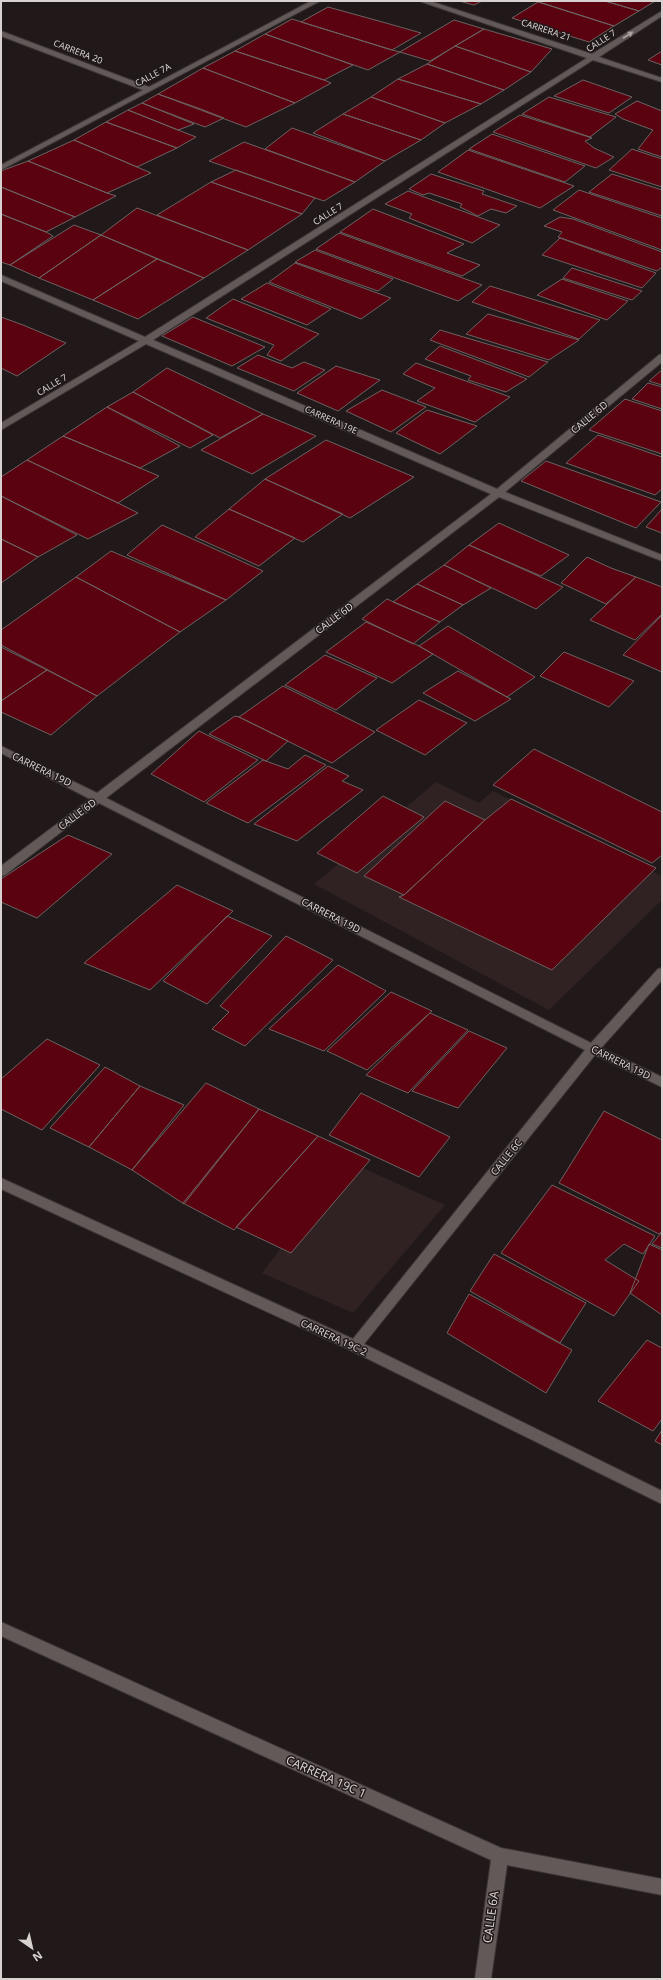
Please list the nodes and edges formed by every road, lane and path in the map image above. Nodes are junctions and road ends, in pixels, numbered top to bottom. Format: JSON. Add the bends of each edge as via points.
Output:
{"nodes":[{"id":1,"x":316,"y":1,"type":"edge"},
{"id":2,"x":423,"y":1,"type":"edge"},
{"id":3,"x":662,"y":14,"type":"edge"},
{"id":4,"x":1,"y":33,"type":"edge"},
{"id":5,"x":596,"y":57,"type":"junction"},
{"id":6,"x":662,"y":80,"type":"edge"},
{"id":7,"x":148,"y":89,"type":"junction"},
{"id":8,"x":1,"y":168,"type":"edge"},
{"id":9,"x":1,"y":278,"type":"edge"},
{"id":10,"x":147,"y":340,"type":"junction"},
{"id":11,"x":662,"y":356,"type":"edge"},
{"id":12,"x":1,"y":428,"type":"edge"},
{"id":13,"x":498,"y":493,"type":"junction"},
{"id":14,"x":662,"y":558,"type":"edge"},
{"id":15,"x":1,"y":749,"type":"edge"},
{"id":16,"x":100,"y":797,"type":"junction"},
{"id":17,"x":1,"y":872,"type":"edge"},
{"id":18,"x":662,"y":972,"type":"edge"},
{"id":19,"x":593,"y":1049,"type":"junction"},
{"id":20,"x":662,"y":1082,"type":"edge"},
{"id":21,"x":1,"y":1183,"type":"edge"},
{"id":22,"x":355,"y":1346,"type":"junction"},
{"id":23,"x":662,"y":1498,"type":"edge"},
{"id":24,"x":1,"y":1629,"type":"edge"},
{"id":25,"x":500,"y":1856,"type":"junction"},
{"id":26,"x":662,"y":1887,"type":"edge"},
{"id":27,"x":483,"y":1979,"type":"edge"}],
"edges":[{"from":1,"to":7,"type":"street","name":"CALLE 7A"},
{"from":2,"to":5,"type":"street","name":"CARRERA 21"},
{"from":5,"to":3,"type":"street","name":"CALLE 7","one_way":true},
{"from":4,"to":7,"type":"street","name":"CARRERA 20"},
{"from":5,"to":6,"type":"street","name":"CARRERA 21"},
{"from":5,"to":10,"type":"street","name":"CALLE 7"},
{"from":7,"to":8,"type":"street","name":"CALLE 7A"},
{"from":9,"to":10,"type":"street","name":"CARRERA 19E"},
{"from":10,"to":12,"type":"street","name":"CALLE 7"},
{"from":10,"to":13,"type":"street","name":"CARRERA 19E"},
{"from":11,"to":13,"type":"street","name":"CALLE 6D"},
{"from":13,"to":14,"type":"street","name":"CARRERA 19E"},
{"from":13,"to":16,"type":"street","name":"CALLE 6D"},
{"from":15,"to":16,"type":"street","name":"CARRERA 19D"},
{"from":16,"to":17,"type":"street","name":"CALLE 6D"},
{"from":16,"to":19,"type":"street","name":"CARRERA 19D"},
{"from":18,"to":19,"type":"street","name":"CALLE 6C"},
{"from":19,"to":20,"type":"street","name":"CARRERA 19D"},
{"from":19,"to":22,"type":"street","name":"CALLE 6C"},
{"from":21,"to":22,"type":"street","name":"CARRERA 19C 2"},
{"from":22,"to":23,"type":"street","name":"CARRERA 19C 2"},
{"from":24,"to":25,"type":"street","name":"CARRERA 19C 1"},
{"from":25,"to":26,"type":"street","name":"CARRERA 19C 1"},
{"from":25,"to":27,"type":"street","name":"CALLE 6A"}]}
